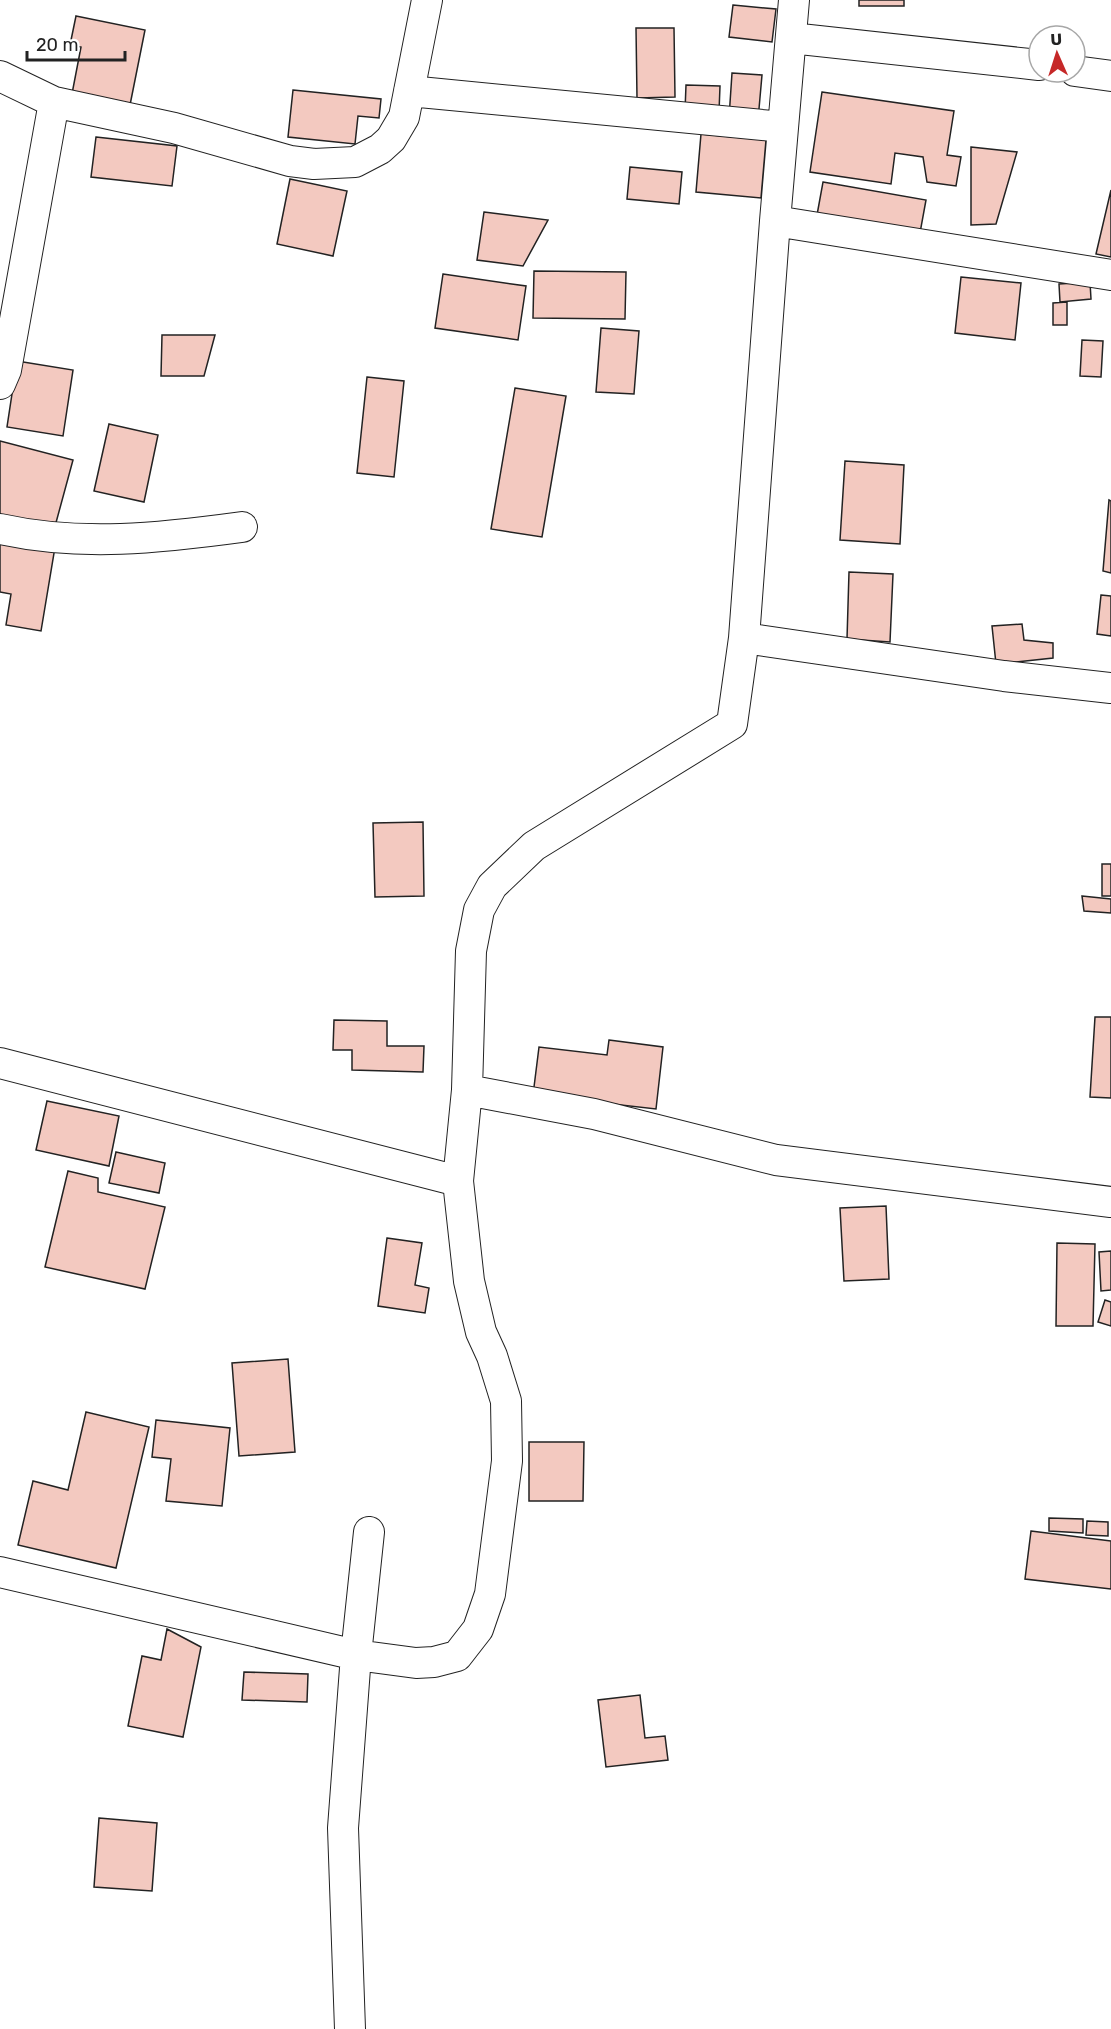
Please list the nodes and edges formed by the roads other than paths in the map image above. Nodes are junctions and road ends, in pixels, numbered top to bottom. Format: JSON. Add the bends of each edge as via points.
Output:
{"nodes":[{"id":1,"x":427,"y":0,"type":"edge"},
{"id":2,"x":794,"y":0,"type":"edge"},
{"id":3,"x":791,"y":38,"type":"junction"},
{"id":4,"x":1027,"y":64,"type":"edge"},
{"id":5,"x":1087,"y":72,"type":"edge"},
{"id":6,"x":0,"y":76,"type":"edge"},
{"id":7,"x":1111,"y":76,"type":"edge"},
{"id":8,"x":409,"y":91,"type":"junction"},
{"id":9,"x":54,"y":102,"type":"junction"},
{"id":10,"x":783,"y":127,"type":"junction"},
{"id":11,"x":774,"y":221,"type":"junction"},
{"id":12,"x":1111,"y":276,"type":"edge"},
{"id":13,"x":0,"y":384,"type":"edge"},
{"id":14,"x":242,"y":527,"type":"dead end"},
{"id":15,"x":0,"y":529,"type":"edge"},
{"id":16,"x":744,"y":638,"type":"junction"},
{"id":17,"x":1111,"y":687,"type":"edge"},
{"id":18,"x":0,"y":1063,"type":"edge"},
{"id":19,"x":467,"y":1090,"type":"junction"},
{"id":20,"x":458,"y":1181,"type":"junction"},
{"id":21,"x":1111,"y":1202,"type":"edge"},
{"id":22,"x":369,"y":1532,"type":"dead end"},
{"id":23,"x":0,"y":1572,"type":"edge"},
{"id":24,"x":356,"y":1655,"type":"junction"},
{"id":25,"x":350,"y":2029,"type":"edge"}],
"edges":[{"from":1,"to":8,"type":"street"},
{"from":2,"to":3,"type":"street"},
{"from":3,"to":4,"type":"street"},
{"from":3,"to":10,"type":"street"},
{"from":5,"to":7,"type":"street"},
{"from":6,"to":9,"type":"street"},
{"from":8,"to":9,"type":"street","via":[[404,117],[391,139],[367,158],[343,164],[290,161],[174,128]]},
{"from":8,"to":10,"type":"street"},
{"from":9,"to":13,"type":"street","via":[[6,370]]},
{"from":10,"to":11,"type":"street"},
{"from":11,"to":12,"type":"street"},
{"from":11,"to":16,"type":"street"},
{"from":14,"to":15,"type":"street","via":[[92,541]]},
{"from":16,"to":17,"type":"street"},
{"from":16,"to":19,"type":"street","via":[[732,724],[534,846],[492,886],[479,910],[471,951]]},
{"from":18,"to":20,"type":"street"},
{"from":19,"to":20,"type":"street"},
{"from":19,"to":21,"type":"street","via":[[594,1114],[776,1160]]},
{"from":20,"to":24,"type":"street","via":[[469,1281],[481,1332],[507,1401],[507,1461],[490,1594],[478,1629],[457,1656],[416,1663]]},
{"from":22,"to":24,"type":"street"},
{"from":23,"to":24,"type":"street"},
{"from":24,"to":25,"type":"street","via":[[344,1828]]}]}
